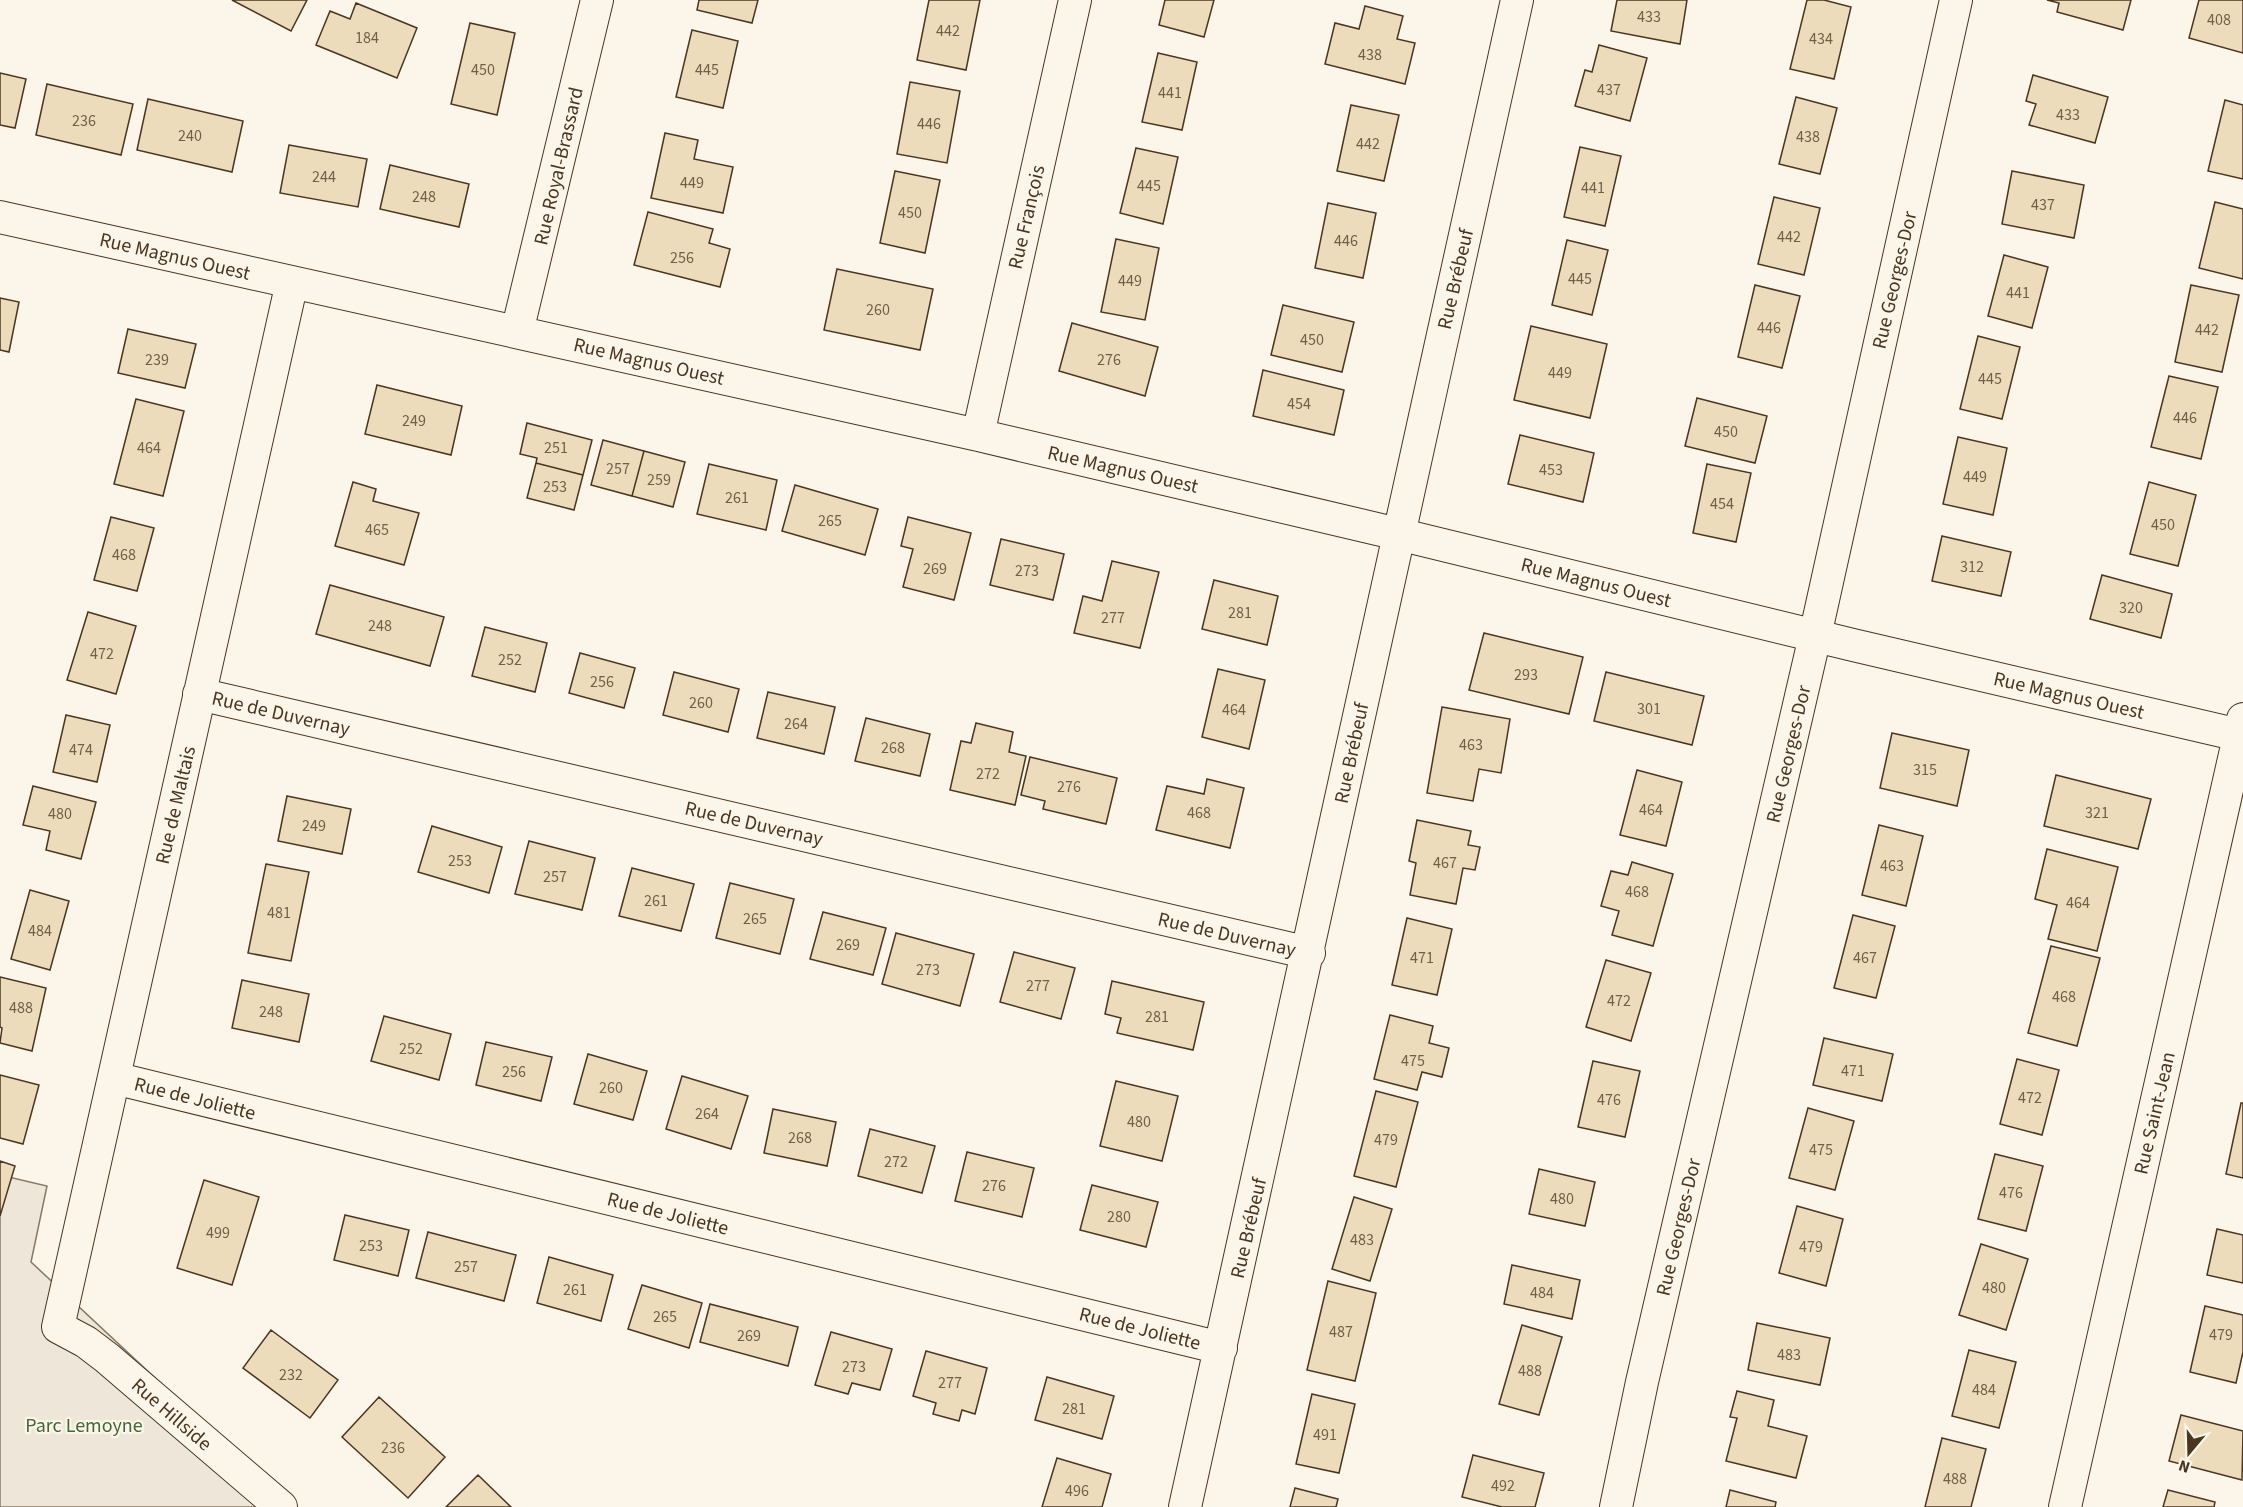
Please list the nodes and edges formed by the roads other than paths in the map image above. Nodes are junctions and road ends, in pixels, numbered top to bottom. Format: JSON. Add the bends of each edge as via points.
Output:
{"nodes":[{"id":1,"x":597,"y":0,"type":"edge"},
{"id":2,"x":1075,"y":0,"type":"edge"},
{"id":3,"x":1517,"y":0,"type":"edge"},
{"id":4,"x":1956,"y":0,"type":"edge"},
{"id":5,"x":0,"y":217,"type":"edge"},
{"id":6,"x":292,"y":282,"type":"junction"},
{"id":7,"x":517,"y":332,"type":"junction"},
{"id":8,"x":978,"y":435,"type":"junction"},
{"id":9,"x":1398,"y":534,"type":"junction"},
{"id":10,"x":1815,"y":636,"type":"junction"},
{"id":11,"x":199,"y":694,"type":"junction"},
{"id":12,"x":2242,"y":730,"type":"edge"},
{"id":13,"x":1309,"y":953,"type":"junction"},
{"id":14,"x":114,"y":1078,"type":"junction"},
{"id":15,"x":58,"y":1327,"type":"joint"},
{"id":16,"x":1221,"y":1348,"type":"junction"},
{"id":17,"x":281,"y":1507,"type":"edge"},
{"id":18,"x":1185,"y":1507,"type":"edge"},
{"id":19,"x":1616,"y":1507,"type":"edge"},
{"id":20,"x":2065,"y":1507,"type":"edge"}],
"edges":[{"from":1,"to":7,"type":"street","name":"Rue Royal-Brassard"},
{"from":2,"to":8,"type":"street","name":"Rue François"},
{"from":3,"to":9,"type":"street","name":"Rue Brébeuf"},
{"from":4,"to":10,"type":"street","name":"Rue Georges-Dor"},
{"from":5,"to":6,"type":"street","name":"Rue Magnus Ouest"},
{"from":6,"to":7,"type":"street","name":"Rue Magnus Ouest"},
{"from":6,"to":11,"type":"street","name":"Rue de Maltais"},
{"from":7,"to":8,"type":"street","name":"Rue Magnus Ouest"},
{"from":8,"to":9,"type":"street","name":"Rue Magnus Ouest"},
{"from":9,"to":10,"type":"street","name":"Rue Magnus Ouest"},
{"from":9,"to":13,"type":"street","name":"Rue Brébeuf"},
{"from":10,"to":12,"type":"street","name":"Rue Magnus Ouest"},
{"from":10,"to":19,"type":"street","name":"Rue Georges-Dor"},
{"from":11,"to":13,"type":"street","name":"Rue de Duvernay"},
{"from":11,"to":14,"type":"street","name":"Rue de Maltais"},
{"from":12,"to":20,"type":"street","name":"Rue Saint-Jean"},
{"from":13,"to":16,"type":"street","name":"Rue Brébeuf"},
{"from":14,"to":15,"type":"street","name":"Rue de Maltais"},
{"from":14,"to":16,"type":"street","name":"Rue de Joliette"},
{"from":15,"to":17,"type":"street","name":"Rue Hillside","via":[[107,1358]]},
{"from":16,"to":18,"type":"street","name":"Rue Brébeuf"}]}
